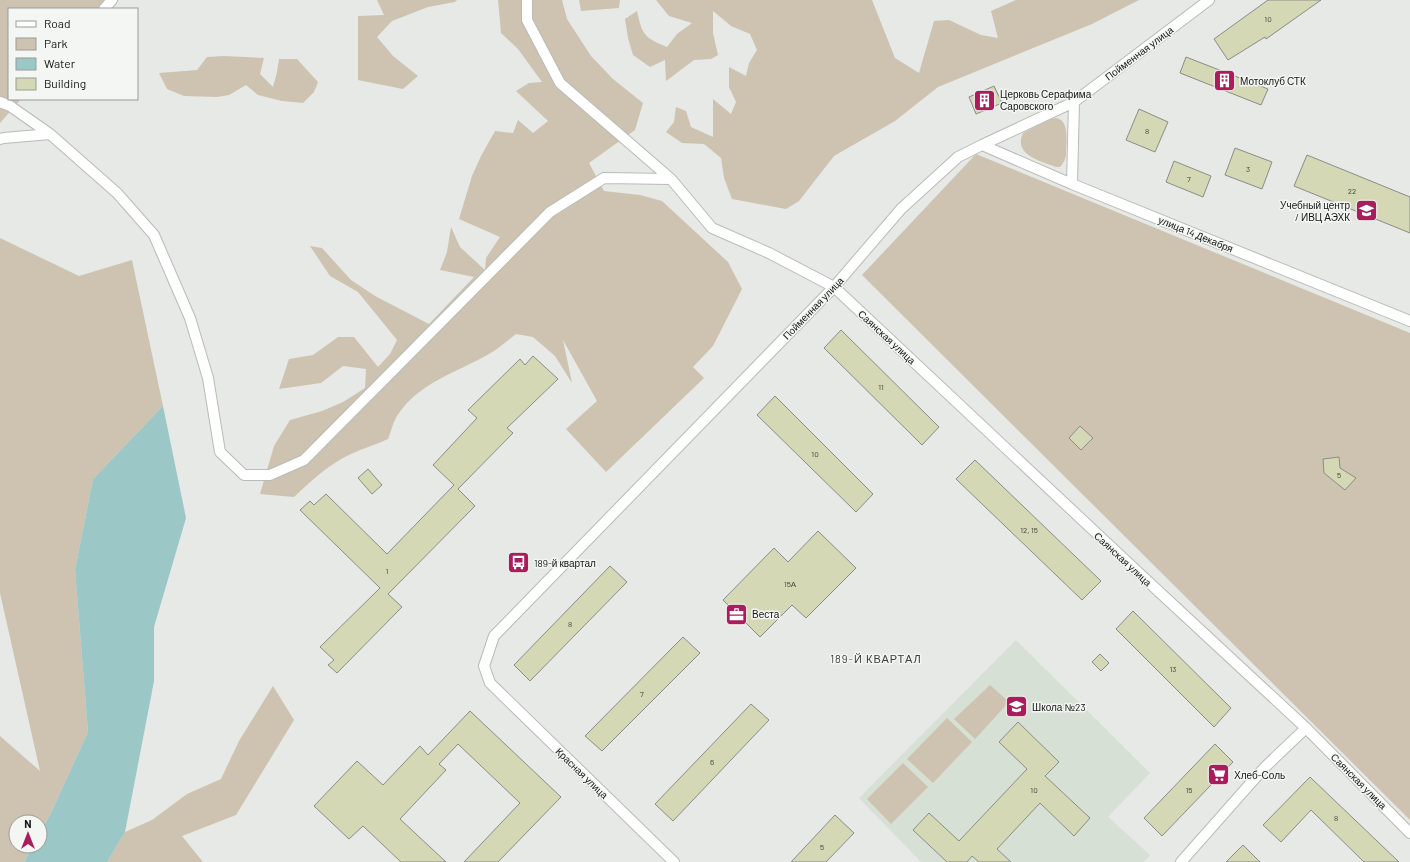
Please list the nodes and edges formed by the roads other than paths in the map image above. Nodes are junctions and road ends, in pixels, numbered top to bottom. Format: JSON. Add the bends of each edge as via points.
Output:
{"nodes":[{"id":1,"x":112,"y":0,"type":"edge"},
{"id":2,"x":527,"y":0,"type":"edge"},
{"id":3,"x":1210,"y":0,"type":"edge"},
{"id":4,"x":105,"y":8,"type":"edge"},
{"id":5,"x":0,"y":102,"type":"edge"},
{"id":6,"x":13,"y":102,"type":"edge"},
{"id":7,"x":1074,"y":102,"type":"junction"},
{"id":8,"x":50,"y":134,"type":"junction"},
{"id":9,"x":0,"y":139,"type":"edge"},
{"id":10,"x":982,"y":145,"type":"junction"},
{"id":11,"x":671,"y":179,"type":"junction"},
{"id":12,"x":1072,"y":184,"type":"junction"},
{"id":13,"x":834,"y":287,"type":"junction"},
{"id":14,"x":1410,"y":321,"type":"edge"},
{"id":15,"x":490,"y":683,"type":"joint"},
{"id":16,"x":1306,"y":728,"type":"junction"},
{"id":17,"x":1410,"y":833,"type":"edge"},
{"id":18,"x":674,"y":862,"type":"edge"},
{"id":19,"x":1181,"y":862,"type":"edge"}],
"edges":[{"from":1,"to":4,"type":"street"},
{"from":2,"to":11,"type":"street","name":"Саянская улица","via":[[527,20],[560,83]]},
{"from":3,"to":7,"type":"street","name":"Пойменная улица"},
{"from":5,"to":6,"type":"street"},
{"from":6,"to":8,"type":"street"},
{"from":7,"to":10,"type":"street","name":"Пойменная улица"},
{"from":7,"to":12,"type":"street"},
{"from":8,"to":9,"type":"street"},
{"from":8,"to":11,"type":"street","via":[[117,193],[154,235],[190,318],[208,378],[220,452],[244,475],[270,475],[304,460],[550,212],[604,178]]},
{"from":10,"to":12,"type":"street","name":"улица 14 Декабря"},
{"from":10,"to":13,"type":"street","name":"Пойменная улица","via":[[958,158],[901,209]]},
{"from":11,"to":13,"type":"street","name":"Саянская улица","via":[[712,228],[769,253]]},
{"from":12,"to":14,"type":"street","name":"улица 14 Декабря"},
{"from":13,"to":15,"type":"street","name":"Пойменная улица","via":[[494,636],[484,666]]},
{"from":13,"to":16,"type":"street","name":"Саянская улица"},
{"from":15,"to":18,"type":"street","name":"Красная улица"},
{"from":16,"to":17,"type":"street","name":"Саянская улица"},
{"from":16,"to":19,"type":"street","via":[[1265,767]]}]}
